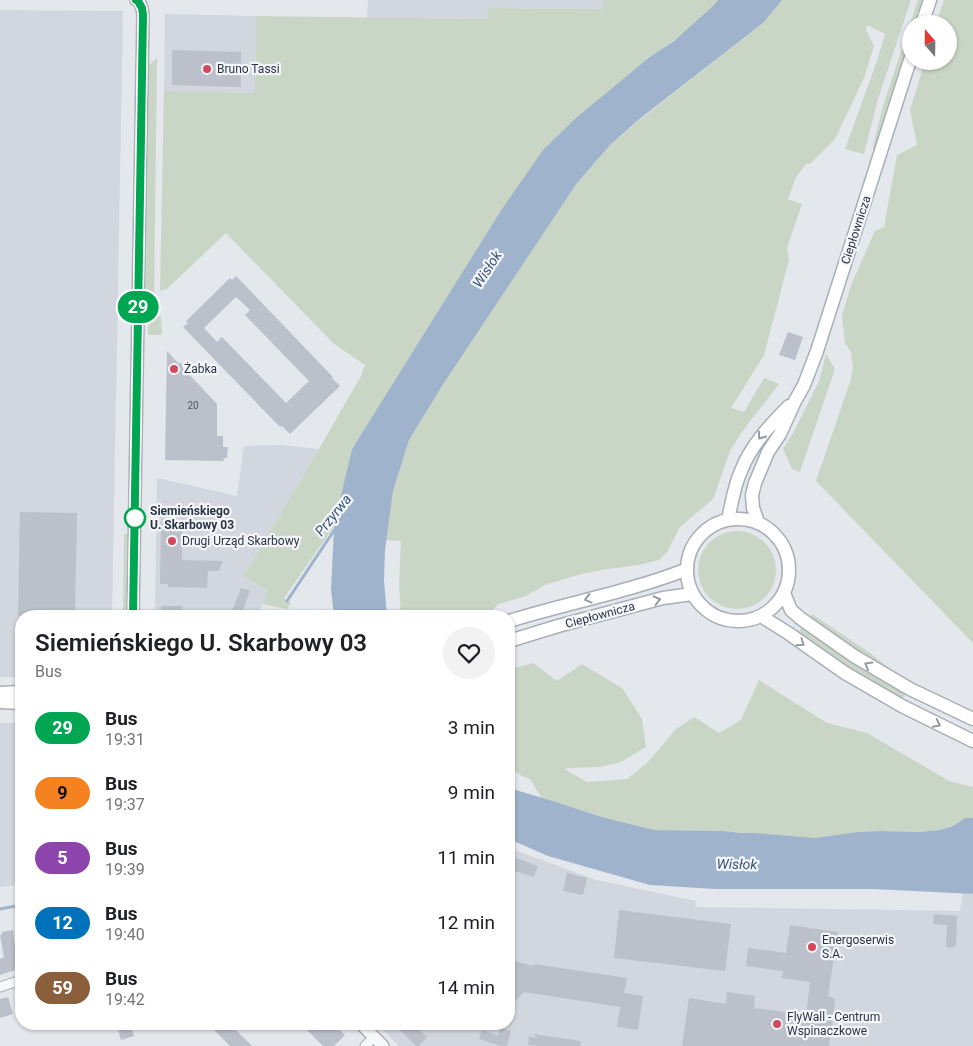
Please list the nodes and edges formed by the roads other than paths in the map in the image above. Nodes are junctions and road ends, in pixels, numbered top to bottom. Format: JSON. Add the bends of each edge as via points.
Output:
{"nodes":[{"id":1,"x":139,"y":0,"type":"edge"},
{"id":2,"x":930,"y":0,"type":"edge"},
{"id":3,"x":925,"y":15,"type":"edge"},
{"id":4,"x":907,"y":70,"type":"edge"},
{"id":5,"x":795,"y":401,"type":"junction"},
{"id":6,"x":728,"y":519,"type":"junction"},
{"id":7,"x":758,"y":522,"type":"junction"},
{"id":8,"x":685,"y":570,"type":"junction"},
{"id":9,"x":784,"y":593,"type":"junction"},
{"id":10,"x":692,"y":594,"type":"junction"},
{"id":11,"x":133,"y":610,"type":"edge"},
{"id":12,"x":760,"y":616,"type":"junction"},
{"id":13,"x":515,"y":619,"type":"edge"},
{"id":14,"x":515,"y":639,"type":"edge"},
{"id":15,"x":0,"y":692,"type":"edge"},
{"id":16,"x":15,"y":692,"type":"edge"},
{"id":17,"x":0,"y":702,"type":"edge"},
{"id":18,"x":15,"y":703,"type":"edge"},
{"id":19,"x":973,"y":719,"type":"edge"},
{"id":20,"x":973,"y":741,"type":"edge"},
{"id":21,"x":15,"y":982,"type":"edge"},
{"id":22,"x":0,"y":987,"type":"edge"},
{"id":23,"x":367,"y":1030,"type":"edge"},
{"id":24,"x":374,"y":1037,"type":"junction"},
{"id":25,"x":365,"y":1046,"type":"edge"},
{"id":26,"x":383,"y":1046,"type":"edge"}],
"edges":[{"from":1,"to":11,"type":"street","via":[[143,35]]},
{"from":2,"to":3,"type":"main road"},
{"from":4,"to":5,"type":"main road","name":"Ciepłownicza","via":[[819,344]]},
{"from":5,"to":6,"type":"main road","name":"Ciepłownicza","one_way":true,"via":[[770,424],[748,455],[740,472]]},
{"from":5,"to":7,"type":"main road","name":"Ciepłownicza","via":[[755,483],[753,508]]},
{"from":6,"to":7,"type":"main road"},
{"from":6,"to":8,"type":"main road","via":[[702,532],[687,556]]},
{"from":7,"to":9,"type":"main road","via":[[777,536],[788,558],[789,575]]},
{"from":8,"to":10,"type":"main road"},
{"from":8,"to":13,"type":"main road","name":"Ciepłownicza","one_way":true},
{"from":9,"to":12,"type":"main road","via":[[770,610]]},
{"from":19,"to":9,"type":"main road","one_way":true,"via":[[910,689],[854,656],[791,610]]},
{"from":10,"to":12,"type":"main road","via":[[714,616],[730,620]]},
{"from":14,"to":10,"type":"main road","name":"Ciepłownicza","one_way":true,"via":[[663,598]]},
{"from":12,"to":20,"type":"main road","one_way":true,"via":[[845,673]]},
{"from":15,"to":16,"type":"main road"},
{"from":17,"to":18,"type":"main road"},
{"from":21,"to":22,"type":"street"},
{"from":23,"to":24,"type":"street"},
{"from":24,"to":25,"type":"street"},
{"from":24,"to":26,"type":"street"}]}
